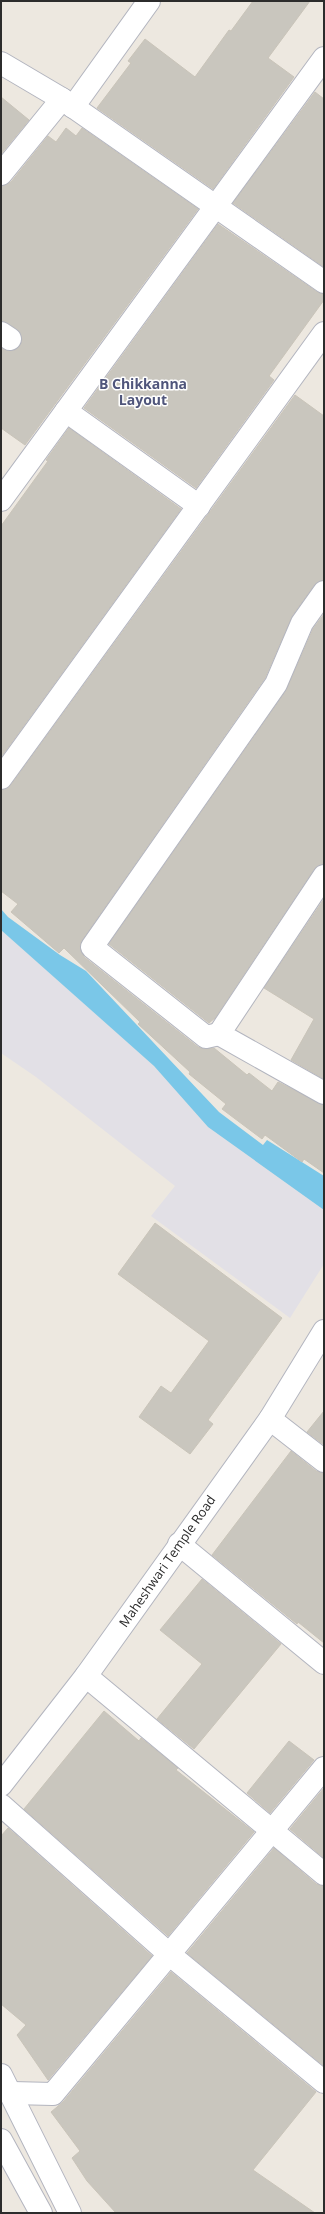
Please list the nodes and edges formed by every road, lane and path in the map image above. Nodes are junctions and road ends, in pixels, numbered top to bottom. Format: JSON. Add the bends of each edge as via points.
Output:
{"nodes":[{"id":1,"x":149,"y":1,"type":"edge"},
{"id":2,"x":324,"y":58,"type":"edge"},
{"id":3,"x":1,"y":63,"type":"edge"},
{"id":4,"x":68,"y":103,"type":"junction"},
{"id":5,"x":1,"y":174,"type":"edge"},
{"id":6,"x":215,"y":206,"type":"junction"},
{"id":7,"x":324,"y":282,"type":"edge"},
{"id":8,"x":324,"y":333,"type":"edge"},
{"id":9,"x":66,"y":411,"type":"junction"},
{"id":10,"x":1,"y":500,"type":"edge"},
{"id":11,"x":199,"y":506,"type":"junction"},
{"id":12,"x":324,"y":592,"type":"edge"},
{"id":13,"x":1,"y":778,"type":"edge"},
{"id":14,"x":324,"y":876,"type":"edge"},
{"id":15,"x":219,"y":1034,"type":"junction"},
{"id":16,"x":324,"y":1093,"type":"edge"},
{"id":17,"x":324,"y":1331,"type":"edge"},
{"id":18,"x":270,"y":1419,"type":"junction"},
{"id":19,"x":324,"y":1461,"type":"edge"},
{"id":20,"x":179,"y":1544,"type":"junction"},
{"id":21,"x":324,"y":1662,"type":"edge"},
{"id":22,"x":86,"y":1676,"type":"junction"},
{"id":23,"x":324,"y":1768,"type":"edge"},
{"id":24,"x":1,"y":1785,"type":"edge"},
{"id":25,"x":1,"y":1805,"type":"edge"},
{"id":26,"x":272,"y":1831,"type":"junction"},
{"id":27,"x":324,"y":1874,"type":"edge"},
{"id":28,"x":169,"y":1954,"type":"junction"},
{"id":29,"x":1,"y":2075,"type":"edge"},
{"id":30,"x":324,"y":2082,"type":"edge"},
{"id":31,"x":12,"y":2093,"type":"junction"},
{"id":32,"x":1,"y":2140,"type":"edge"},
{"id":33,"x":41,"y":2213,"type":"edge"},
{"id":34,"x":70,"y":2213,"type":"edge"}],
"edges":[{"from":1,"to":4,"type":"street"},
{"from":2,"to":6,"type":"street"},
{"from":3,"to":4,"type":"street"},
{"from":4,"to":5,"type":"street"},
{"from":4,"to":6,"type":"street"},
{"from":6,"to":7,"type":"street"},
{"from":6,"to":9,"type":"street"},
{"from":8,"to":11,"type":"street"},
{"from":9,"to":10,"type":"street"},
{"from":9,"to":11,"type":"street"},
{"from":11,"to":13,"type":"street"},
{"from":12,"to":15,"type":"street","via":[[302,623],[276,684],[92,947],[206,1037]]},
{"from":14,"to":15,"type":"street"},
{"from":15,"to":16,"type":"street"},
{"from":17,"to":18,"type":"street","name":"Maheshwari Temple Road"},
{"from":18,"to":19,"type":"street"},
{"from":18,"to":20,"type":"street","name":"Maheshwari Temple Road"},
{"from":20,"to":21,"type":"street"},
{"from":20,"to":22,"type":"street","name":"Maheshwari Temple Road"},
{"from":22,"to":24,"type":"street","name":"Maheshwari Temple Road"},
{"from":22,"to":26,"type":"street"},
{"from":23,"to":26,"type":"street"},
{"from":25,"to":28,"type":"street"},
{"from":26,"to":27,"type":"street"},
{"from":26,"to":28,"type":"street"},
{"from":28,"to":30,"type":"street"},
{"from":28,"to":31,"type":"street","via":[[53,2094]]},
{"from":29,"to":31,"type":"street"},
{"from":31,"to":34,"type":"street"},
{"from":32,"to":33,"type":"street"}]}
